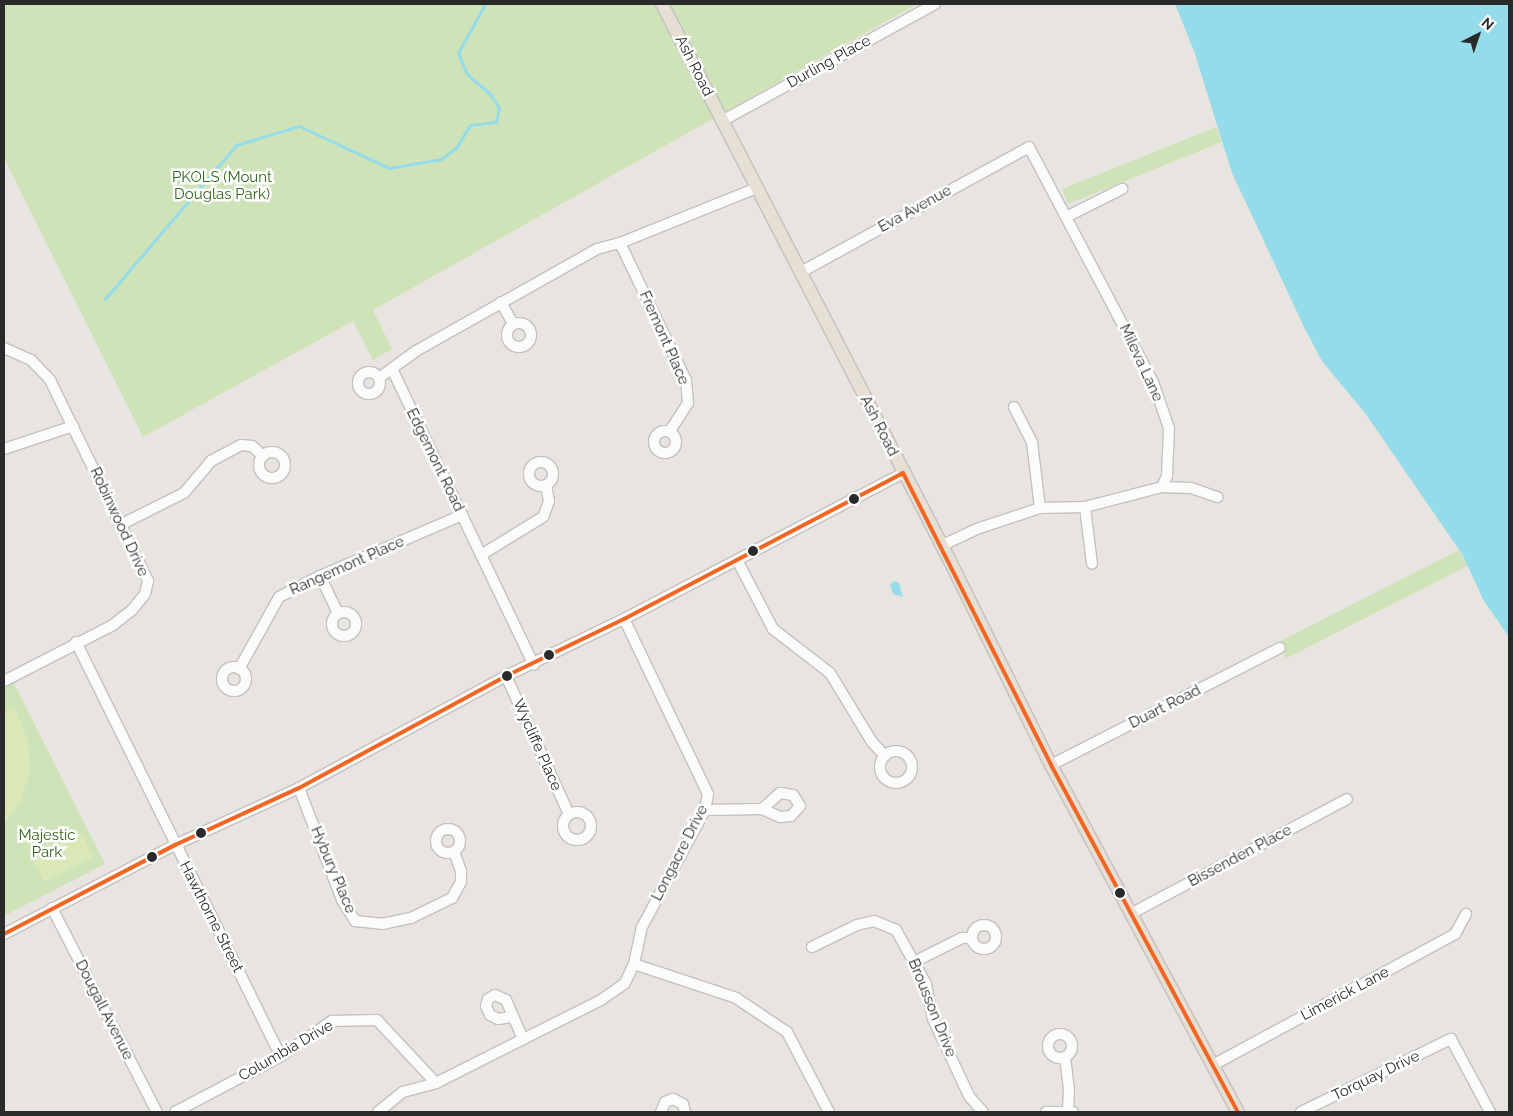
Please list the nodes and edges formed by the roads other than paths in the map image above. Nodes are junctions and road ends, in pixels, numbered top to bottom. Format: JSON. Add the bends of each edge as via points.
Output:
{"nodes":[{"id":1,"x":662,"y":4,"type":"edge"},
{"id":2,"x":935,"y":4,"type":"edge"},
{"id":3,"x":722,"y":121,"type":"junction"},
{"id":4,"x":1029,"y":147,"type":"joint"},
{"id":5,"x":757,"y":188,"type":"junction"},
{"id":6,"x":1122,"y":189,"type":"dead end"},
{"id":7,"x":1066,"y":217,"type":"junction"},
{"id":8,"x":620,"y":243,"type":"junction"},
{"id":9,"x":801,"y":272,"type":"junction"},
{"id":10,"x":501,"y":302,"type":"junction"},
{"id":11,"x":513,"y":324,"type":"dead end"},
{"id":12,"x":4,"y":348,"type":"edge"},
{"id":13,"x":392,"y":369,"type":"junction"},
{"id":14,"x":379,"y":378,"type":"dead end"},
{"id":15,"x":1014,"y":407,"type":"dead end"},
{"id":16,"x":73,"y":426,"type":"junction"},
{"id":17,"x":670,"y":432,"type":"dead end"},
{"id":18,"x":4,"y":448,"type":"edge"},
{"id":19,"x":263,"y":456,"type":"dead end"},
{"id":20,"x":903,"y":473,"type":"junction"},
{"id":21,"x":546,"y":486,"type":"dead end"},
{"id":22,"x":1162,"y":487,"type":"junction"},
{"id":23,"x":1217,"y":498,"type":"dead end"},
{"id":24,"x":1085,"y":507,"type":"junction"},
{"id":25,"x":1040,"y":508,"type":"junction"},
{"id":26,"x":462,"y":515,"type":"junction"},
{"id":27,"x":122,"y":524,"type":"junction"},
{"id":28,"x":941,"y":546,"type":"junction"},
{"id":29,"x":481,"y":555,"type":"junction"},
{"id":30,"x":737,"y":560,"type":"junction"},
{"id":31,"x":1092,"y":564,"type":"dead end"},
{"id":32,"x":320,"y":576,"type":"junction"},
{"id":33,"x":338,"y":613,"type":"dead end"},
{"id":34,"x":624,"y":619,"type":"junction"},
{"id":35,"x":76,"y":642,"type":"junction"},
{"id":36,"x":1280,"y":648,"type":"dead end"},
{"id":37,"x":534,"y":665,"type":"junction"},
{"id":38,"x":239,"y":668,"type":"dead end"},
{"id":39,"x":506,"y":676,"type":"junction"},
{"id":40,"x":4,"y":681,"type":"edge"},
{"id":41,"x":885,"y":756,"type":"dead end"},
{"id":42,"x":1051,"y":765,"type":"junction"},
{"id":43,"x":299,"y":788,"type":"junction"},
{"id":44,"x":1347,"y":799,"type":"dead end"},
{"id":45,"x":762,"y":809,"type":"dead end"},
{"id":46,"x":705,"y":810,"type":"junction"},
{"id":47,"x":569,"y":814,"type":"dead end"},
{"id":48,"x":175,"y":845,"type":"junction"},
{"id":49,"x":454,"y":852,"type":"dead end"},
{"id":50,"x":52,"y":908,"type":"junction"},
{"id":51,"x":1132,"y":913,"type":"junction"},
{"id":52,"x":1466,"y":914,"type":"dead end"},
{"id":53,"x":4,"y":934,"type":"edge"},
{"id":54,"x":972,"y":938,"type":"dead end"},
{"id":55,"x":812,"y":947,"type":"dead end"},
{"id":56,"x":914,"y":962,"type":"junction"},
{"id":57,"x":634,"y":964,"type":"junction"},
{"id":58,"x":511,"y":1017,"type":"dead end"},
{"id":59,"x":523,"y":1039,"type":"junction"},
{"id":60,"x":281,"y":1056,"type":"junction"},
{"id":61,"x":1065,"y":1057,"type":"dead end"},
{"id":62,"x":1213,"y":1065,"type":"junction"},
{"id":63,"x":436,"y":1083,"type":"junction"},
{"id":64,"x":1070,"y":1111,"type":"edge"},
{"id":65,"x":157,"y":1112,"type":"edge"},
{"id":66,"x":176,"y":1112,"type":"edge"},
{"id":67,"x":378,"y":1112,"type":"edge"},
{"id":68,"x":661,"y":1112,"type":"edge"},
{"id":69,"x":685,"y":1112,"type":"edge"},
{"id":70,"x":829,"y":1112,"type":"edge"},
{"id":71,"x":983,"y":1112,"type":"edge"},
{"id":72,"x":1046,"y":1112,"type":"edge"},
{"id":73,"x":1238,"y":1112,"type":"edge"},
{"id":74,"x":1301,"y":1112,"type":"edge"},
{"id":75,"x":1490,"y":1112,"type":"edge"}],
"edges":[{"from":1,"to":3,"type":"main road","name":"Ash Road"},
{"from":2,"to":3,"type":"street","name":"Durling Place"},
{"from":3,"to":5,"type":"main road","name":"Ash Road"},
{"from":4,"to":7,"type":"street","name":"Mileva Lane"},
{"from":4,"to":9,"type":"street","name":"Eva Avenue"},
{"from":5,"to":8,"type":"street"},
{"from":5,"to":9,"type":"main road","name":"Ash Road"},
{"from":6,"to":7,"type":"street"},
{"from":7,"to":22,"type":"street","name":"Mileva Lane","via":[[1154,382],[1169,428],[1167,476]]},
{"from":8,"to":10,"type":"street","via":[[597,249]]},
{"from":8,"to":17,"type":"street","name":"Fremont Place","via":[[686,380],[688,403]]},
{"from":9,"to":20,"type":"main road","name":"Ash Road"},
{"from":10,"to":11,"type":"street"},
{"from":10,"to":13,"type":"street","via":[[416,351]]},
{"from":12,"to":16,"type":"street","name":"Robinwood Drive","via":[[21,354],[39,367],[50,380]]},
{"from":13,"to":14,"type":"street"},
{"from":13,"to":26,"type":"street","name":"Edgemont Road"},
{"from":15,"to":25,"type":"street","via":[[1032,442]]},
{"from":16,"to":18,"type":"street"},
{"from":16,"to":27,"type":"street","name":"Robinwood Drive"},
{"from":19,"to":27,"type":"street","via":[[252,446],[241,445],[210,461],[184,493]]},
{"from":20,"to":28,"type":"main road","name":"Ash Road"},
{"from":20,"to":30,"type":"street"},
{"from":21,"to":29,"type":"street","via":[[549,501],[543,517]]},
{"from":22,"to":23,"type":"street","via":[[1191,488]]},
{"from":22,"to":24,"type":"street"},
{"from":24,"to":25,"type":"street"},
{"from":24,"to":31,"type":"street"},
{"from":25,"to":28,"type":"street","via":[[977,529]]},
{"from":26,"to":29,"type":"street","name":"Edgemont Road"},
{"from":26,"to":32,"type":"street","name":"Rangemont Place"},
{"from":27,"to":35,"type":"street","name":"Robinwood Drive","via":[[148,581],[145,594],[113,625]]},
{"from":28,"to":42,"type":"main road","name":"Ash Road"},
{"from":29,"to":37,"type":"street","name":"Edgemont Road"},
{"from":30,"to":34,"type":"street"},
{"from":30,"to":41,"type":"street","via":[[773,629],[830,673],[872,742]]},
{"from":32,"to":33,"type":"street"},
{"from":32,"to":38,"type":"street","name":"Rangemont Place","via":[[279,597]]},
{"from":34,"to":37,"type":"street"},
{"from":34,"to":46,"type":"street","name":"Longacre Drive","via":[[708,794]]},
{"from":35,"to":40,"type":"street","name":"Robinwood Drive"},
{"from":35,"to":48,"type":"street","name":"Hawthorne Street"},
{"from":36,"to":42,"type":"street","name":"Duart Road"},
{"from":37,"to":39,"type":"street"},
{"from":39,"to":43,"type":"street"},
{"from":39,"to":47,"type":"street","name":"Wycliffe Place"},
{"from":42,"to":51,"type":"main road","name":"Ash Road"},
{"from":43,"to":48,"type":"street"},
{"from":43,"to":49,"type":"street","name":"Hybury Place","via":[[342,900],[355,921],[382,924],[411,918],[452,898],[461,882]]},
{"from":44,"to":51,"type":"street","name":"Bissenden Place"},
{"from":45,"to":46,"type":"street"},
{"from":46,"to":57,"type":"street","name":"Longacre Drive","via":[[642,927]]},
{"from":48,"to":50,"type":"street"},
{"from":48,"to":60,"type":"street","name":"Hawthorne Street"},
{"from":50,"to":53,"type":"street"},
{"from":50,"to":65,"type":"street","name":"Dougall Avenue"},
{"from":51,"to":62,"type":"main road","name":"Ash Road"},
{"from":52,"to":62,"type":"street","name":"Limerick Lane","via":[[1455,934]]},
{"from":54,"to":56,"type":"street","via":[[962,938]]},
{"from":55,"to":56,"type":"street","name":"Brousson Drive","via":[[857,925],[874,921],[896,930]]},
{"from":56,"to":71,"type":"street","name":"Brousson Drive","via":[[926,984],[933,1019],[969,1096]]},
{"from":57,"to":59,"type":"street","name":"Longacre Drive","via":[[625,983],[601,1000]]},
{"from":57,"to":70,"type":"street","via":[[736,998],[764,1014],[787,1032]]},
{"from":58,"to":59,"type":"street"},
{"from":59,"to":63,"type":"street","name":"Longacre Drive"},
{"from":60,"to":63,"type":"street","name":"Columbia Drive","via":[[332,1021],[376,1020]]},
{"from":60,"to":66,"type":"street","name":"Columbia Drive"},
{"from":61,"to":64,"type":"street"},
{"from":62,"to":73,"type":"main road","name":"Ash Road"},
{"from":63,"to":67,"type":"street","name":"Longacre Drive","via":[[403,1092]]},
{"from":64,"to":72,"type":"street"},
{"from":68,"to":69,"type":"street","via":[[665,1102],[672,1099],[683,1104]]},
{"from":74,"to":75,"type":"street","name":"Torquay Drive","via":[[1451,1039]]}]}
